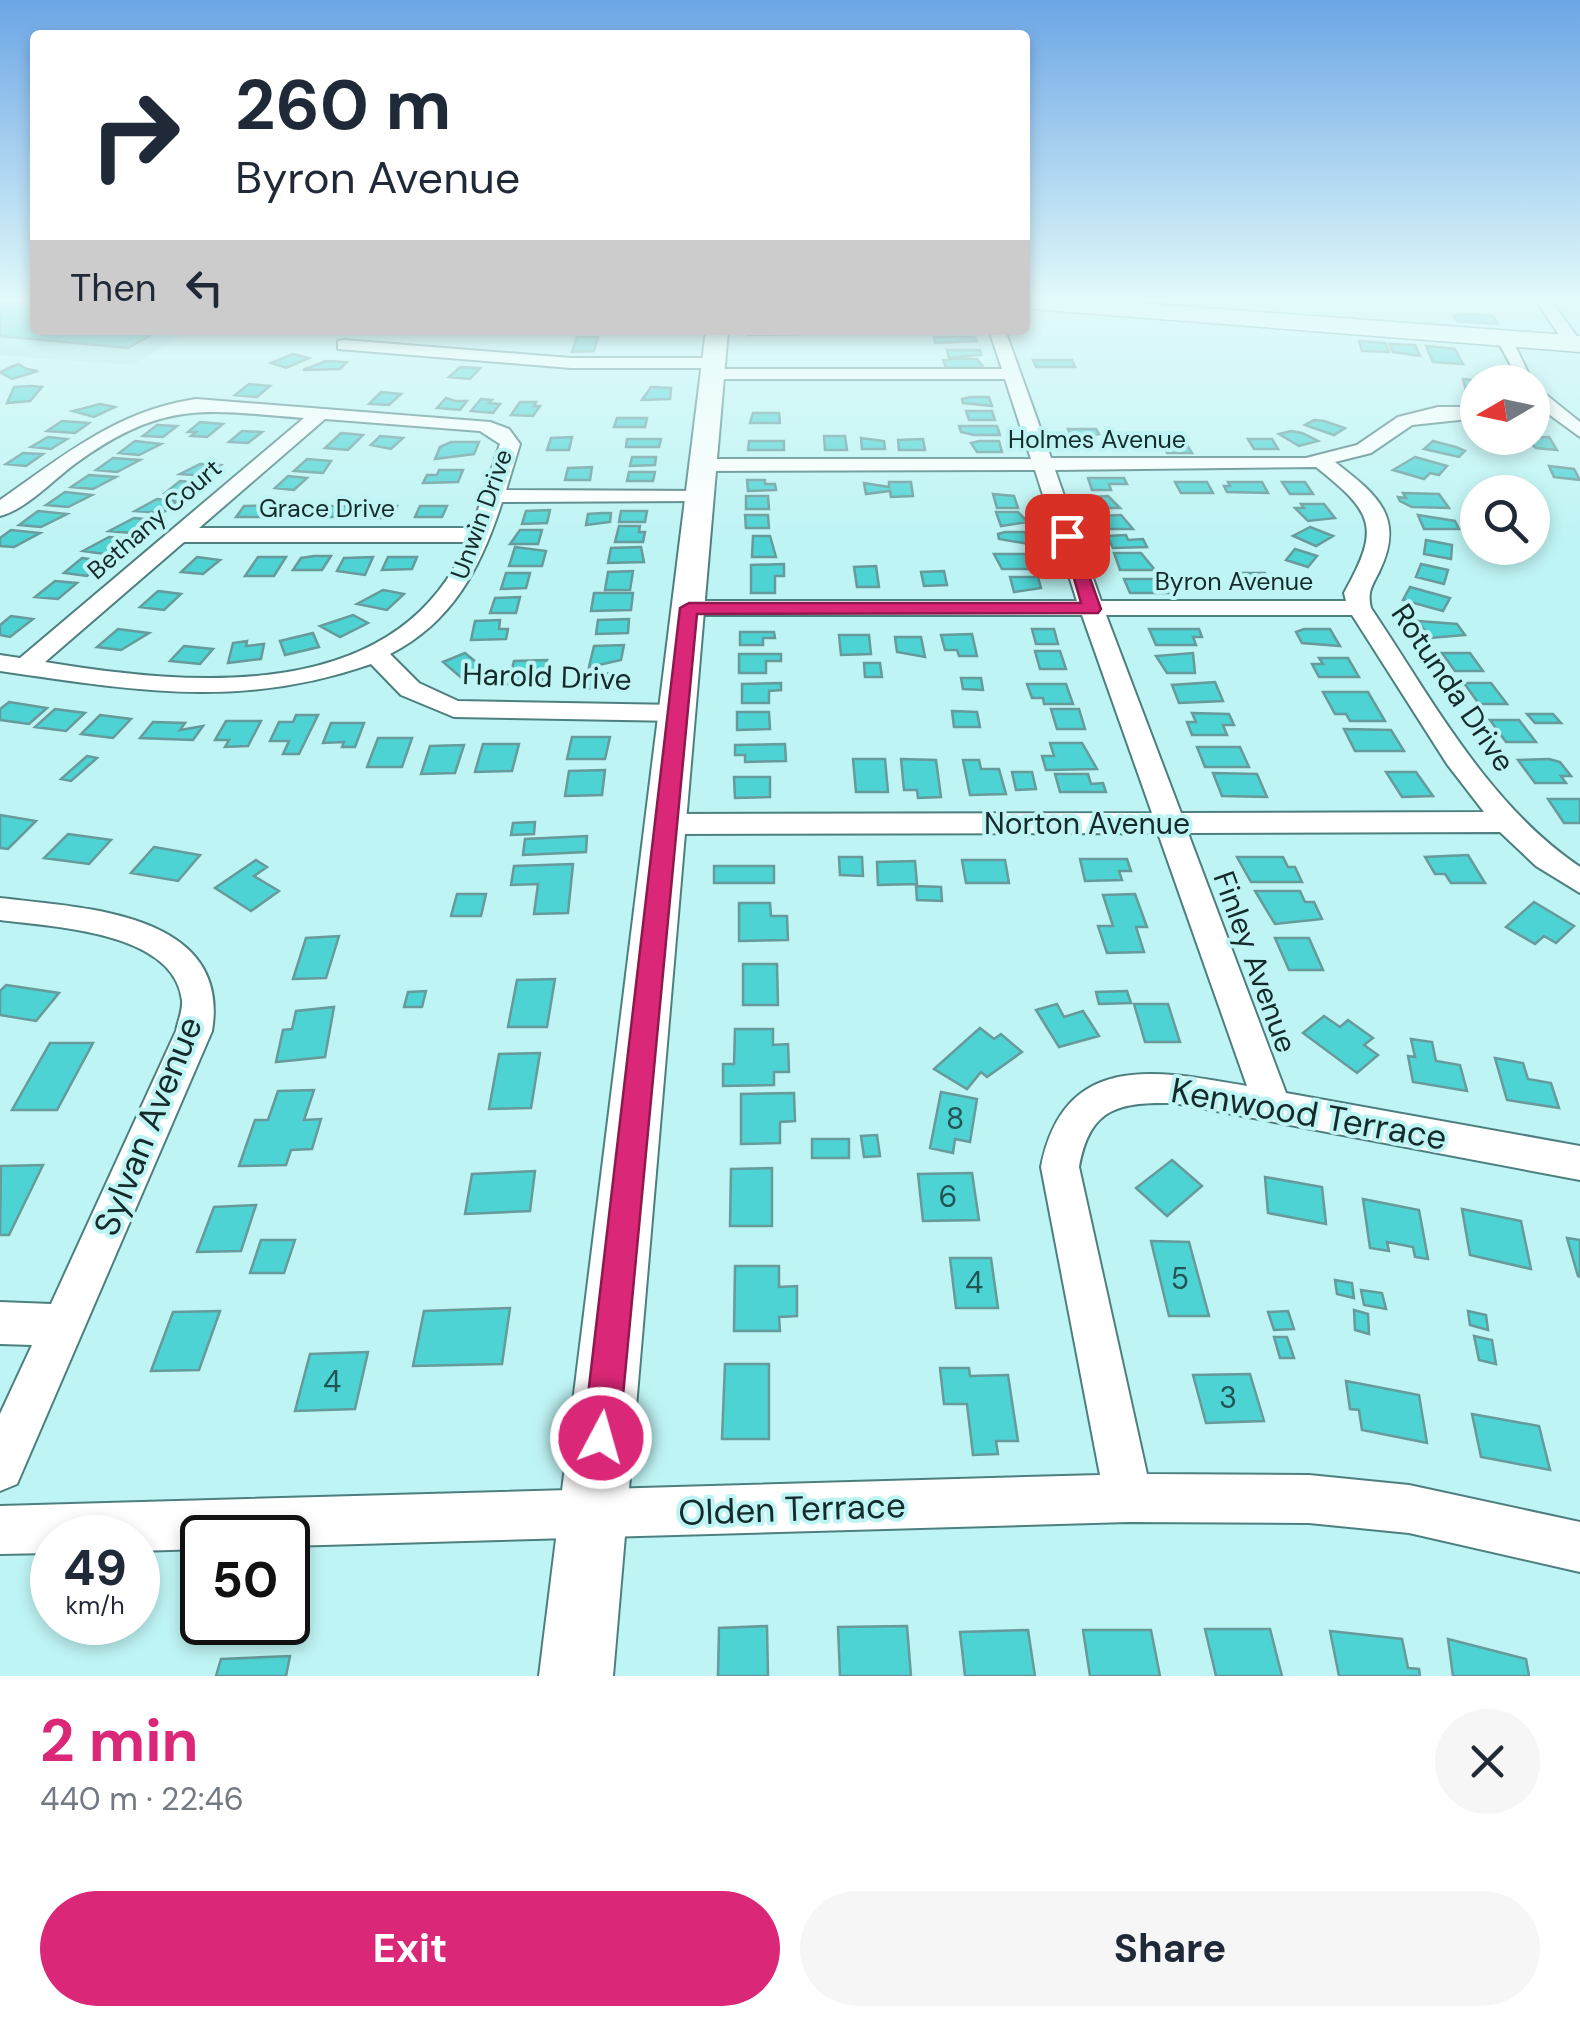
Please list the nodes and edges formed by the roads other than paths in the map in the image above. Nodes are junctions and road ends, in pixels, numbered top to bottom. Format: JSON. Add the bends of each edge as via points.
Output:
{"nodes":[{"id":1,"x":712,"y":380,"type":"edge"},
{"id":2,"x":1014,"y":380,"type":"edge"},
{"id":3,"x":1550,"y":408,"type":"edge"},
{"id":4,"x":1460,"y":412,"type":"edge"},
{"id":5,"x":320,"y":414,"type":"junction"},
{"id":6,"x":1550,"y":419,"type":"edge"},
{"id":7,"x":1562,"y":420,"type":"junction"},
{"id":8,"x":1580,"y":430,"type":"edge"},
{"id":9,"x":1322,"y":462,"type":"junction"},
{"id":10,"x":1042,"y":464,"type":"junction"},
{"id":11,"x":702,"y":480,"type":"junction"},
{"id":12,"x":493,"y":496,"type":"junction"},
{"id":13,"x":0,"y":510,"type":"edge"},
{"id":14,"x":178,"y":535,"type":"junction"},
{"id":15,"x":477,"y":535,"type":"junction"},
{"id":16,"x":689,"y":608,"type":"junction"},
{"id":17,"x":1359,"y":608,"type":"junction"},
{"id":18,"x":1092,"y":609,"type":"junction"},
{"id":19,"x":375,"y":653,"type":"junction"},
{"id":20,"x":12,"y":665,"type":"edge"},
{"id":21,"x":678,"y":713,"type":"junction"},
{"id":22,"x":1508,"y":822,"type":"junction"},
{"id":23,"x":666,"y":824,"type":"junction"},
{"id":24,"x":1170,"y":824,"type":"junction"},
{"id":25,"x":1580,"y":882,"type":"edge"},
{"id":26,"x":0,"y":908,"type":"edge"},
{"id":27,"x":1273,"y":1106,"type":"junction"},
{"id":28,"x":1580,"y":1163,"type":"edge"},
{"id":29,"x":0,"y":1323,"type":"edge"},
{"id":30,"x":64,"y":1325,"type":"junction"},
{"id":31,"x":0,"y":1468,"type":"edge"},
{"id":32,"x":1128,"y":1498,"type":"junction"},
{"id":33,"x":593,"y":1515,"type":"junction"},
{"id":34,"x":0,"y":1530,"type":"edge"},
{"id":35,"x":1580,"y":1547,"type":"edge"},
{"id":36,"x":576,"y":1676,"type":"edge"}],
"edges":[{"from":1,"to":11,"type":"main road"},
{"from":2,"to":10,"type":"street","name":"Finley Avenue"},
{"from":3,"to":7,"type":"street"},
{"from":4,"to":9,"type":"street","name":"Holmes Avenue","via":[[1405,421],[1364,449]]},
{"from":5,"to":12,"type":"street","name":"Unwin Drive","via":[[494,429],[510,444]]},
{"from":5,"to":13,"type":"street","name":"Unwin Drive","via":[[196,404],[154,410]]},
{"from":5,"to":14,"type":"street","name":"Bethany Court"},
{"from":6,"to":7,"type":"street"},
{"from":7,"to":8,"type":"street"},
{"from":9,"to":10,"type":"street","name":"Holmes Avenue"},
{"from":9,"to":17,"type":"street","name":"Rotunda Drive","via":[[1370,504],[1382,535],[1380,552],[1356,594]]},
{"from":10,"to":11,"type":"street","name":"Holmes Avenue"},
{"from":10,"to":18,"type":"street","name":"Finley Avenue"},
{"from":11,"to":12,"type":"street"},
{"from":11,"to":16,"type":"main road"},
{"from":12,"to":15,"type":"street","name":"Unwin Drive"},
{"from":14,"to":15,"type":"street","name":"Grace Drive"},
{"from":14,"to":20,"type":"street","name":"Bethany Court"},
{"from":15,"to":19,"type":"street","name":"Unwin Drive","via":[[445,600]]},
{"from":16,"to":18,"type":"street","name":"Byron Avenue"},
{"from":16,"to":21,"type":"main road"},
{"from":17,"to":18,"type":"street","name":"Byron Avenue"},
{"from":17,"to":22,"type":"street","name":"Rotunda Drive"},
{"from":18,"to":24,"type":"street","name":"Finley Avenue"},
{"from":19,"to":20,"type":"street","name":"Unwin Drive","via":[[312,672],[220,687],[156,686]]},
{"from":19,"to":21,"type":"street","name":"Harold Drive","via":[[410,689],[454,709]]},
{"from":21,"to":23,"type":"main road"},
{"from":22,"to":24,"type":"street","name":"Norton Avenue"},
{"from":22,"to":25,"type":"street","name":"Rotunda Drive"},
{"from":23,"to":24,"type":"street","name":"Norton Avenue"},
{"from":23,"to":33,"type":"main road"},
{"from":24,"to":27,"type":"street","name":"Finley Avenue"},
{"from":26,"to":30,"type":"street","name":"Sylvan Avenue","via":[[138,932],[181,962],[199,1000],[194,1031]]},
{"from":27,"to":28,"type":"street","name":"Kenwood Terrace"},
{"from":27,"to":32,"type":"street","name":"Kenwood Terrace","via":[[1139,1086],[1089,1104],[1062,1144],[1060,1167]]},
{"from":29,"to":30,"type":"street"},
{"from":30,"to":31,"type":"street","name":"Sylvan Avenue"},
{"from":32,"to":33,"type":"street","name":"Olden Terrace"},
{"from":32,"to":35,"type":"street","name":"Olden Terrace","via":[[1309,1499],[1409,1509]]},
{"from":33,"to":34,"type":"street","name":"Olden Terrace"},
{"from":33,"to":36,"type":"main road"}]}
